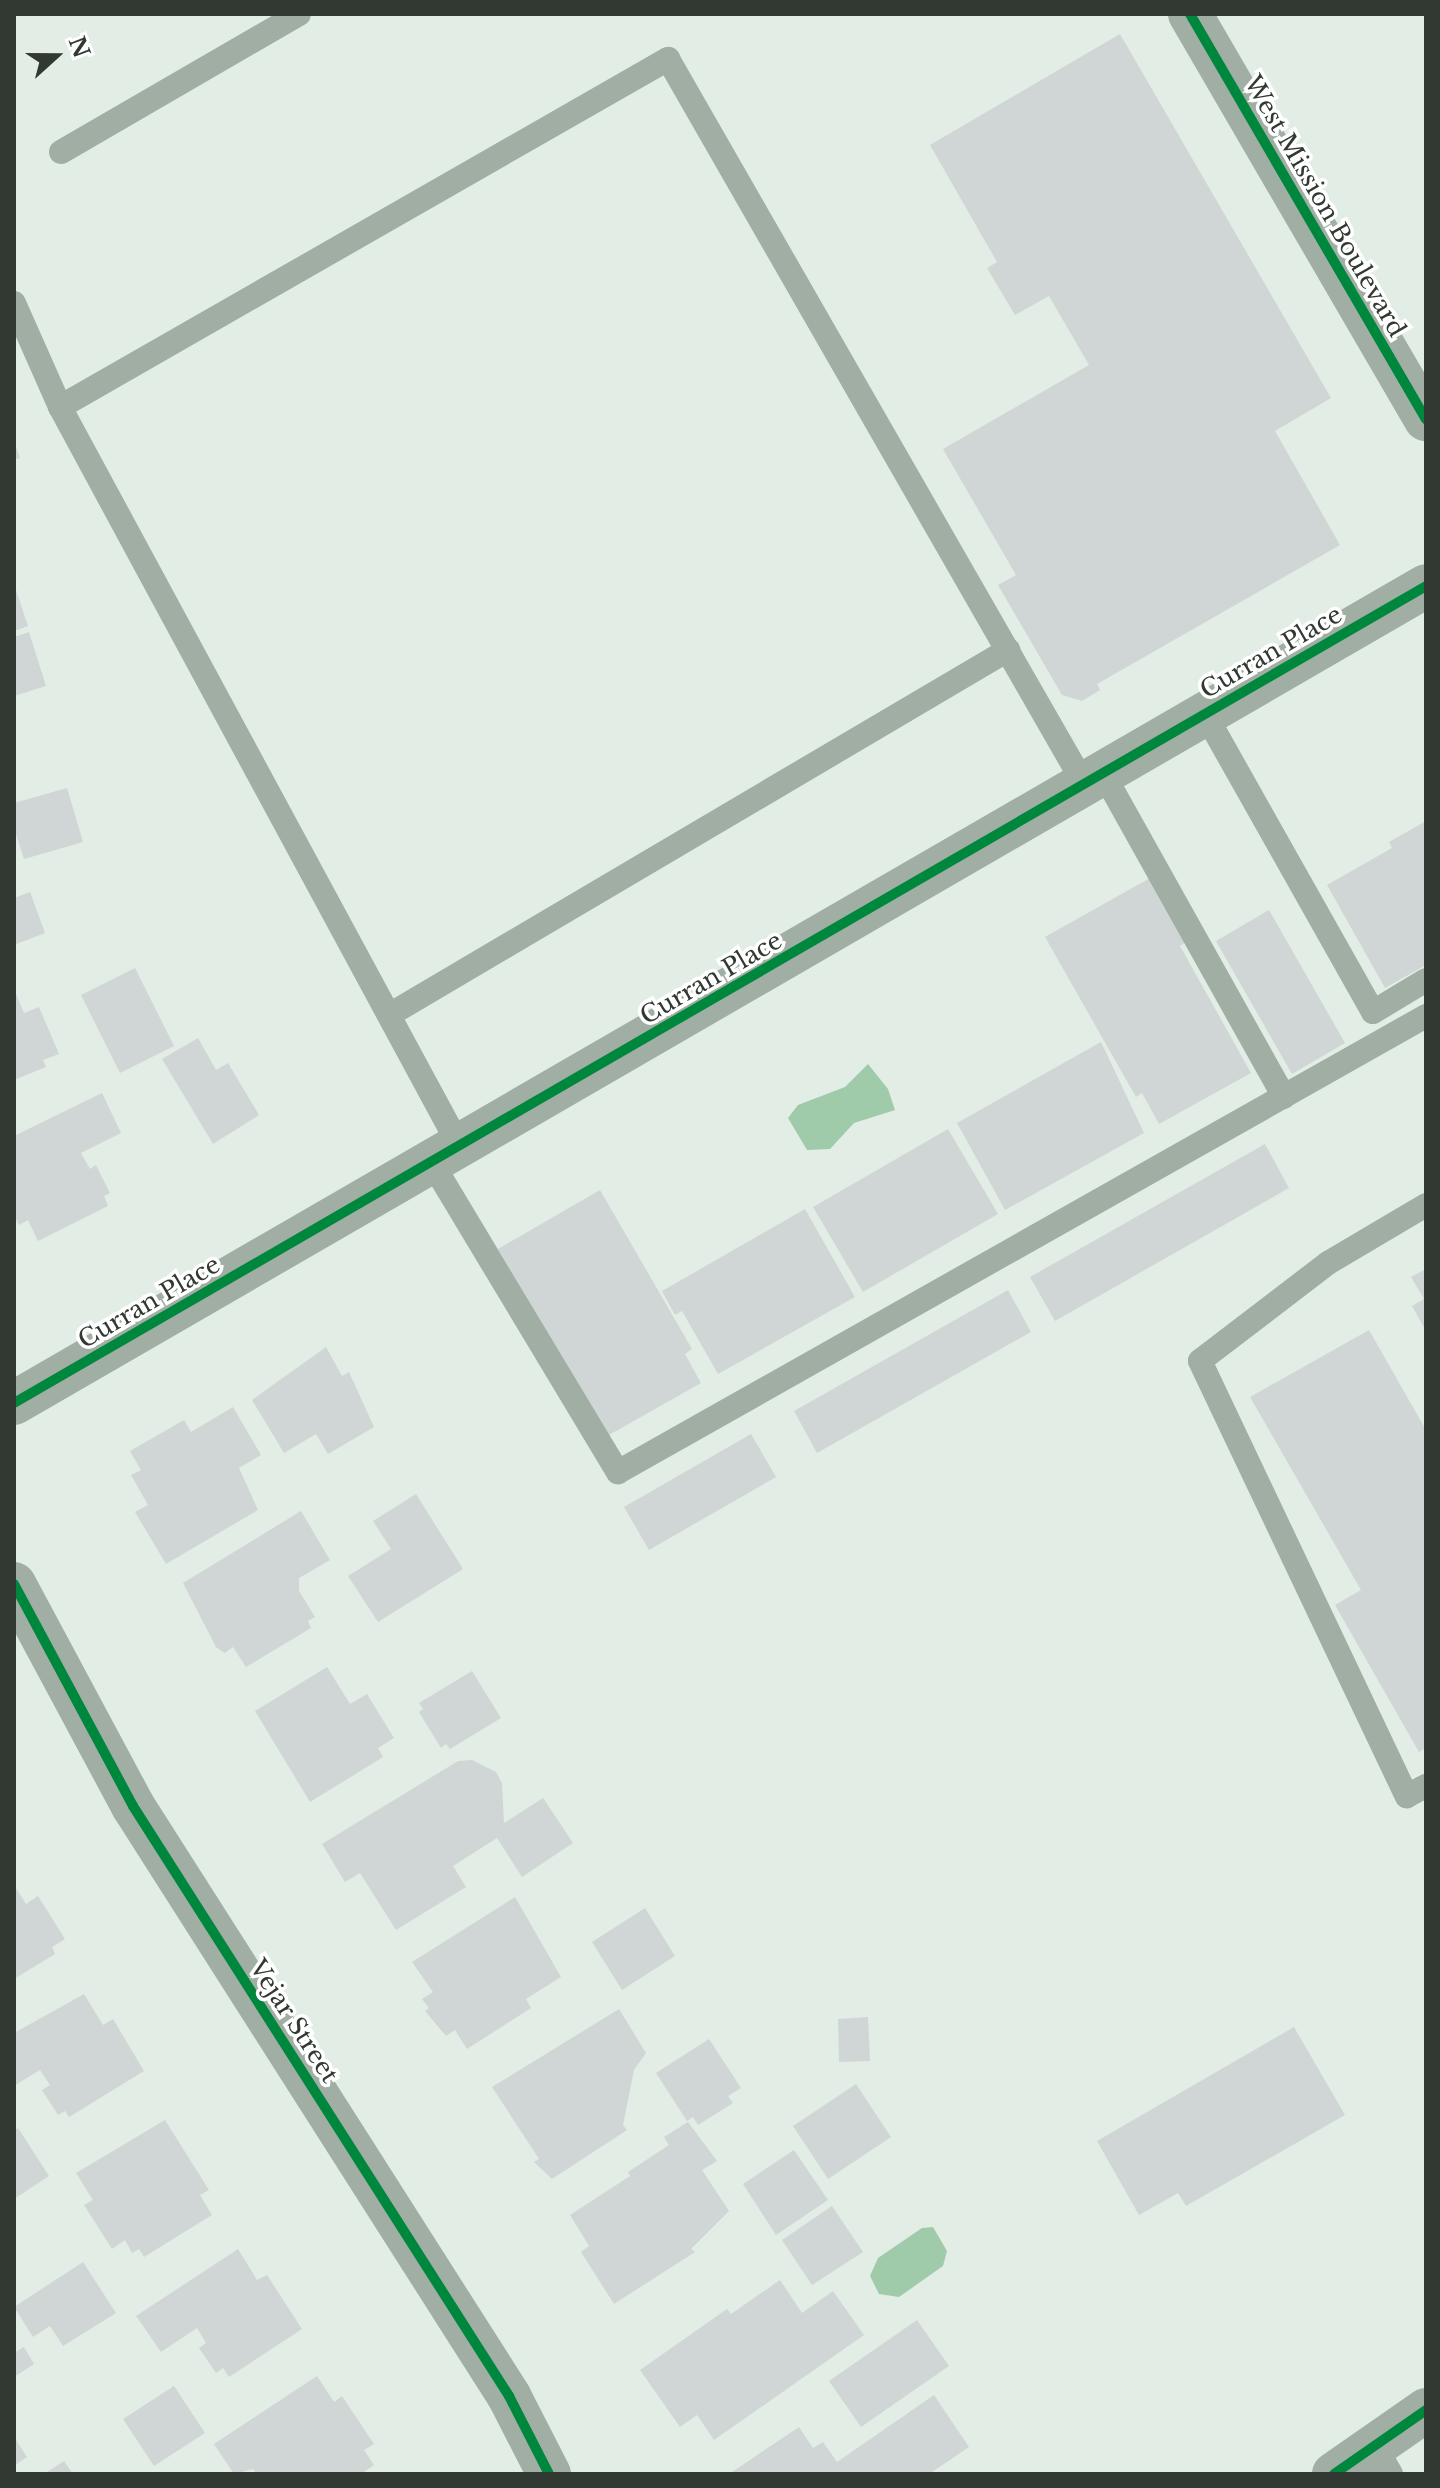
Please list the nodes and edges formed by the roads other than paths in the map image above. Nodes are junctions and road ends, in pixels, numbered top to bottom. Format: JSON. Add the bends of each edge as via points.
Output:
{"nodes":[{"id":1,"x":299,"y":14,"type":"edge"},
{"id":2,"x":1190,"y":14,"type":"edge"},
{"id":3,"x":61,"y":152,"type":"dead end"},
{"id":4,"x":14,"y":303,"type":"edge"},
{"id":5,"x":60,"y":407,"type":"junction"},
{"id":6,"x":1426,"y":419,"type":"edge"},
{"id":7,"x":1426,"y":586,"type":"edge"},
{"id":8,"x":1008,"y":650,"type":"junction"},
{"id":9,"x":1205,"y":714,"type":"junction"},
{"id":10,"x":1094,"y":779,"type":"junction"},
{"id":11,"x":1426,"y":980,"type":"edge"},
{"id":12,"x":389,"y":1015,"type":"junction"},
{"id":13,"x":1426,"y":1016,"type":"edge"},
{"id":14,"x":1284,"y":1097,"type":"junction"},
{"id":15,"x":446,"y":1155,"type":"junction"},
{"id":16,"x":1426,"y":1205,"type":"edge"},
{"id":17,"x":14,"y":1403,"type":"edge"},
{"id":18,"x":14,"y":1584,"type":"edge"},
{"id":19,"x":1426,"y":1786,"type":"edge"},
{"id":20,"x":1426,"y":2410,"type":"edge"},
{"id":21,"x":1383,"y":2460,"type":"edge"},
{"id":22,"x":549,"y":2474,"type":"edge"},
{"id":23,"x":1334,"y":2474,"type":"edge"}],
"edges":[{"from":1,"to":3,"type":"lane"},
{"from":2,"to":6,"type":"street","name":"West Mission Boulevard"},
{"from":4,"to":5,"type":"lane"},
{"from":5,"to":8,"type":"lane","via":[[668,59]]},
{"from":5,"to":12,"type":"lane"},
{"from":7,"to":9,"type":"street","name":"Curran Place"},
{"from":8,"to":10,"type":"lane"},
{"from":8,"to":12,"type":"lane"},
{"from":9,"to":10,"type":"street","name":"Curran Place"},
{"from":9,"to":11,"type":"lane","via":[[1373,1012]]},
{"from":10,"to":14,"type":"lane"},
{"from":10,"to":15,"type":"street","name":"Curran Place"},
{"from":12,"to":15,"type":"lane"},
{"from":13,"to":14,"type":"lane"},
{"from":14,"to":15,"type":"lane","via":[[618,1472]]},
{"from":15,"to":17,"type":"street","name":"Curran Place"},
{"from":16,"to":19,"type":"lane","via":[[1328,1263],[1200,1361],[1407,1796]]},
{"from":18,"to":22,"type":"street","name":"Vejar Street","via":[[133,1806],[509,2396]]},
{"from":20,"to":21,"type":"street"},
{"from":21,"to":23,"type":"street"}]}
